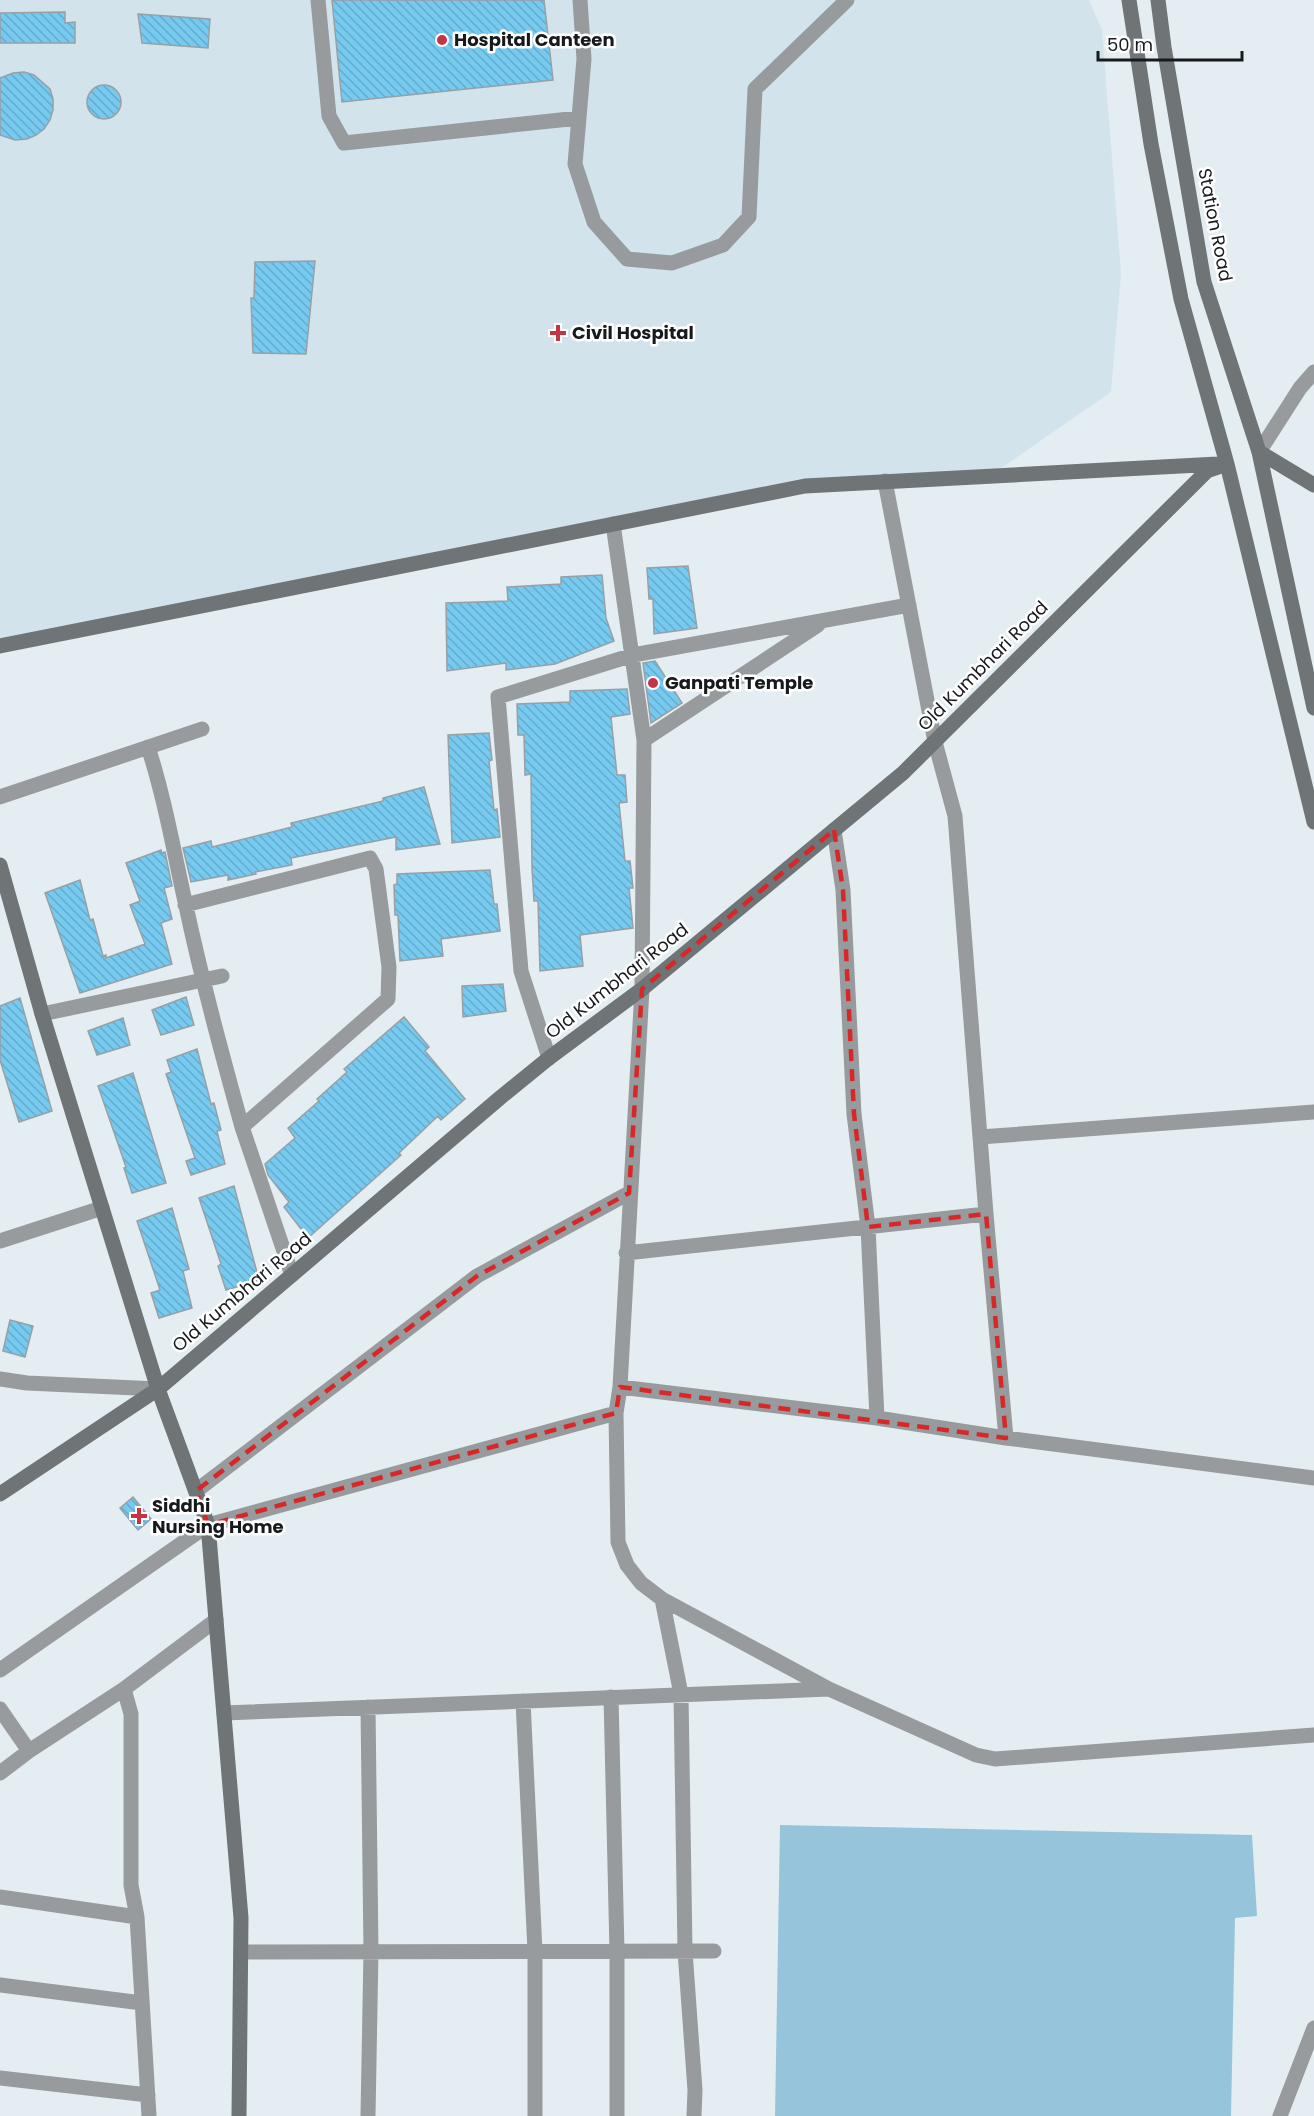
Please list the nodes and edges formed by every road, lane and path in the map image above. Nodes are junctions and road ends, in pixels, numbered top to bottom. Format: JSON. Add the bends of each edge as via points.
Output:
{"nodes":[{"id":1,"x":318,"y":0,"type":"edge"},
{"id":2,"x":580,"y":0,"type":"edge"},
{"id":3,"x":847,"y":0,"type":"edge"},
{"id":4,"x":1129,"y":0,"type":"edge"},
{"id":5,"x":1158,"y":0,"type":"edge"},
{"id":6,"x":579,"y":118,"type":"junction"},
{"id":7,"x":1314,"y":372,"type":"edge"},
{"id":8,"x":1307,"y":388,"type":"edge"},
{"id":9,"x":1259,"y":452,"type":"junction"},
{"id":10,"x":1227,"y":464,"type":"junction"},
{"id":11,"x":885,"y":481,"type":"junction"},
{"id":12,"x":1314,"y":485,"type":"edge"},
{"id":13,"x":613,"y":524,"type":"junction"},
{"id":14,"x":909,"y":605,"type":"junction"},
{"id":15,"x":823,"y":622,"type":"junction"},
{"id":16,"x":0,"y":646,"type":"edge"},
{"id":17,"x":633,"y":655,"type":"junction"},
{"id":18,"x":1314,"y":708,"type":"edge"},
{"id":19,"x":202,"y":729,"type":"dead end"},
{"id":20,"x":644,"y":740,"type":"junction"},
{"id":21,"x":935,"y":742,"type":"junction"},
{"id":22,"x":148,"y":747,"type":"junction"},
{"id":23,"x":0,"y":797,"type":"edge"},
{"id":24,"x":1314,"y":822,"type":"edge"},
{"id":25,"x":834,"y":830,"type":"junction"},
{"id":26,"x":0,"y":865,"type":"edge"},
{"id":27,"x":185,"y":905,"type":"junction"},
{"id":28,"x":222,"y":976,"type":"dead end"},
{"id":29,"x":203,"y":980,"type":"junction"},
{"id":30,"x":642,"y":989,"type":"junction"},
{"id":31,"x":42,"y":1014,"type":"junction"},
{"id":32,"x":549,"y":1058,"type":"junction"},
{"id":33,"x":1314,"y":1112,"type":"edge"},
{"id":34,"x":242,"y":1127,"type":"junction"},
{"id":35,"x":980,"y":1137,"type":"junction"},
{"id":36,"x":629,"y":1193,"type":"junction"},
{"id":37,"x":102,"y":1208,"type":"junction"},
{"id":38,"x":986,"y":1214,"type":"junction"},
{"id":39,"x":868,"y":1227,"type":"junction"},
{"id":40,"x":0,"y":1240,"type":"edge"},
{"id":41,"x":626,"y":1253,"type":"junction"},
{"id":42,"x":291,"y":1275,"type":"junction"},
{"id":43,"x":0,"y":1379,"type":"edge"},
{"id":44,"x":620,"y":1387,"type":"junction"},
{"id":45,"x":158,"y":1389,"type":"junction"},
{"id":46,"x":616,"y":1413,"type":"junction"},
{"id":47,"x":878,"y":1418,"type":"junction"},
{"id":48,"x":1006,"y":1438,"type":"junction"},
{"id":49,"x":1314,"y":1478,"type":"edge"},
{"id":50,"x":196,"y":1491,"type":"junction"},
{"id":51,"x":0,"y":1494,"type":"edge"},
{"id":52,"x":208,"y":1525,"type":"junction"},
{"id":53,"x":662,"y":1599,"type":"junction"},
{"id":54,"x":216,"y":1620,"type":"junction"},
{"id":55,"x":0,"y":1670,"type":"edge"},
{"id":56,"x":124,"y":1689,"type":"junction"},
{"id":57,"x":829,"y":1689,"type":"junction"},
{"id":58,"x":681,"y":1694,"type":"junction"},
{"id":59,"x":611,"y":1697,"type":"junction"},
{"id":60,"x":523,"y":1701,"type":"junction"},
{"id":61,"x":368,"y":1707,"type":"junction"},
{"id":62,"x":0,"y":1709,"type":"edge"},
{"id":63,"x":224,"y":1713,"type":"junction"},
{"id":64,"x":1314,"y":1735,"type":"edge"},
{"id":65,"x":29,"y":1751,"type":"junction"},
{"id":66,"x":0,"y":1773,"type":"edge"},
{"id":67,"x":0,"y":1897,"type":"edge"},
{"id":68,"x":137,"y":1917,"type":"junction"},
{"id":69,"x":535,"y":1951,"type":"junction"},
{"id":70,"x":617,"y":1951,"type":"junction"},
{"id":71,"x":685,"y":1951,"type":"junction"},
{"id":72,"x":714,"y":1951,"type":"dead end"},
{"id":73,"x":241,"y":1952,"type":"junction"},
{"id":74,"x":371,"y":1952,"type":"junction"},
{"id":75,"x":0,"y":1985,"type":"edge"},
{"id":76,"x":142,"y":2003,"type":"junction"},
{"id":77,"x":1314,"y":2028,"type":"edge"},
{"id":78,"x":0,"y":2078,"type":"edge"},
{"id":79,"x":148,"y":2095,"type":"junction"},
{"id":80,"x":149,"y":2116,"type":"edge"},
{"id":81,"x":239,"y":2116,"type":"edge"},
{"id":82,"x":368,"y":2116,"type":"edge"},
{"id":83,"x":535,"y":2116,"type":"edge"},
{"id":84,"x":617,"y":2116,"type":"edge"},
{"id":85,"x":694,"y":2116,"type":"edge"},
{"id":86,"x":1281,"y":2116,"type":"edge"}],
"edges":[{"from":1,"to":6,"type":"street","via":[[329,116],[345,143]]},
{"from":2,"to":6,"type":"street","via":[[585,58]]},
{"from":3,"to":6,"type":"street","via":[[755,89],[749,217],[723,245],[672,263],[627,259],[594,222],[575,164]]},
{"from":4,"to":10,"type":"main road","via":[[1181,299]]},
{"from":5,"to":9,"type":"main road","name":"Station Road","via":[[1204,282]]},
{"from":7,"to":8,"type":"street"},
{"from":8,"to":9,"type":"street"},
{"from":9,"to":12,"type":"main road"},
{"from":9,"to":18,"type":"main road","name":"Station Road"},
{"from":10,"to":11,"type":"main road"},
{"from":10,"to":21,"type":"main road","name":"Old Kumbhari Road","via":[[1207,471]]},
{"from":10,"to":24,"type":"main road"},
{"from":11,"to":13,"type":"main road","via":[[805,486]]},
{"from":11,"to":14,"type":"street"},
{"from":13,"to":16,"type":"main road"},
{"from":13,"to":17,"type":"street"},
{"from":14,"to":15,"type":"street"},
{"from":14,"to":21,"type":"street"},
{"from":15,"to":17,"type":"street"},
{"from":15,"to":20,"type":"street"},
{"from":17,"to":20,"type":"street"},
{"from":17,"to":32,"type":"street","via":[[498,697],[521,971]]},
{"from":19,"to":22,"type":"street"},
{"from":20,"to":30,"type":"street"},
{"from":21,"to":25,"type":"main road","name":"Old Kumbhari Road"},
{"from":21,"to":35,"type":"street","via":[[955,816]]},
{"from":22,"to":23,"type":"street"},
{"from":22,"to":27,"type":"street"},
{"from":25,"to":30,"type":"main road","name":"Old Kumbhari Road"},
{"from":25,"to":39,"type":"street","via":[[843,890],[854,1114]]},
{"from":26,"to":31,"type":"main road"},
{"from":27,"to":29,"type":"street"},
{"from":27,"to":34,"type":"street","via":[[370,858],[376,869],[389,967],[388,999]]},
{"from":28,"to":29,"type":"street"},
{"from":29,"to":31,"type":"street"},
{"from":29,"to":34,"type":"street"},
{"from":30,"to":32,"type":"main road","name":"Old Kumbhari Road"},
{"from":30,"to":36,"type":"street"},
{"from":31,"to":37,"type":"main road"},
{"from":32,"to":42,"type":"main road","name":"Old Kumbhari Road"},
{"from":33,"to":35,"type":"street"},
{"from":34,"to":42,"type":"street"},
{"from":35,"to":38,"type":"street"},
{"from":36,"to":41,"type":"street"},
{"from":36,"to":50,"type":"street","via":[[477,1276]]},
{"from":37,"to":40,"type":"street"},
{"from":37,"to":45,"type":"main road"},
{"from":38,"to":39,"type":"street"},
{"from":38,"to":48,"type":"street"},
{"from":39,"to":41,"type":"street"},
{"from":39,"to":47,"type":"street"},
{"from":41,"to":44,"type":"street"},
{"from":42,"to":45,"type":"main road","name":"Old Kumbhari Road"},
{"from":43,"to":45,"type":"street"},
{"from":44,"to":46,"type":"street"},
{"from":44,"to":47,"type":"street"},
{"from":45,"to":50,"type":"main road"},
{"from":45,"to":51,"type":"main road","name":"Old Kumbhari Road"},
{"from":46,"to":52,"type":"street"},
{"from":46,"to":53,"type":"street","via":[[618,1542],[627,1565],[641,1583]]},
{"from":47,"to":48,"type":"street"},
{"from":48,"to":49,"type":"street"},
{"from":50,"to":52,"type":"main road"},
{"from":52,"to":54,"type":"main road"},
{"from":52,"to":55,"type":"street"},
{"from":53,"to":57,"type":"street"},
{"from":53,"to":58,"type":"street"},
{"from":54,"to":56,"type":"street"},
{"from":54,"to":63,"type":"main road"},
{"from":56,"to":65,"type":"street"},
{"from":56,"to":68,"type":"street","via":[[131,1714],[131,1885]]},
{"from":57,"to":58,"type":"street"},
{"from":57,"to":64,"type":"street","via":[[976,1755],[995,1759]]},
{"from":58,"to":59,"type":"street"},
{"from":58,"to":71,"type":"street"},
{"from":59,"to":60,"type":"street"},
{"from":59,"to":70,"type":"street"},
{"from":60,"to":61,"type":"street"},
{"from":60,"to":69,"type":"street"},
{"from":61,"to":63,"type":"street"},
{"from":61,"to":74,"type":"street"},
{"from":62,"to":65,"type":"street"},
{"from":63,"to":73,"type":"main road"},
{"from":65,"to":66,"type":"street"},
{"from":67,"to":68,"type":"street"},
{"from":68,"to":76,"type":"street"},
{"from":69,"to":70,"type":"street"},
{"from":69,"to":74,"type":"street"},
{"from":69,"to":83,"type":"street"},
{"from":70,"to":71,"type":"street"},
{"from":70,"to":84,"type":"street"},
{"from":71,"to":72,"type":"street"},
{"from":71,"to":85,"type":"street"},
{"from":73,"to":74,"type":"street"},
{"from":73,"to":81,"type":"main road"},
{"from":74,"to":82,"type":"street"},
{"from":75,"to":76,"type":"street"},
{"from":76,"to":79,"type":"street"},
{"from":77,"to":86,"type":"street"},
{"from":78,"to":79,"type":"street"},
{"from":79,"to":80,"type":"street"}]}
